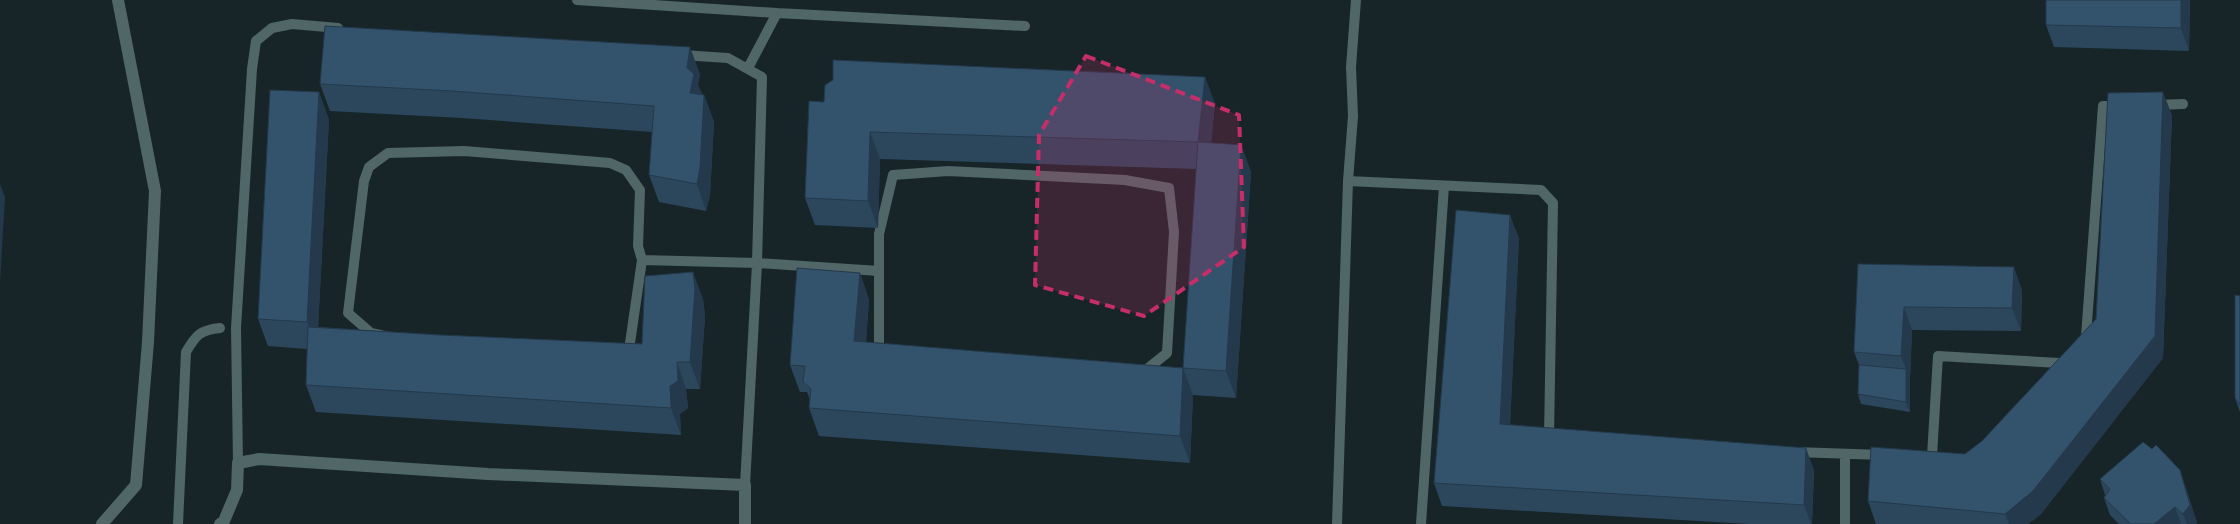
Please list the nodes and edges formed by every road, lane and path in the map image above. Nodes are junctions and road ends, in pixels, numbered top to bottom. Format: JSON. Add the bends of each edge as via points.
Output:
{"nodes":[{"id":1,"x":118,"y":0,"type":"edge"},
{"id":2,"x":578,"y":0,"type":"edge"},
{"id":3,"x":1356,"y":0,"type":"edge"},
{"id":4,"x":776,"y":13,"type":"junction"},
{"id":5,"x":1025,"y":26,"type":"dead end"},
{"id":6,"x":352,"y":29,"type":"edge"},
{"id":7,"x":668,"y":54,"type":"edge"},
{"id":8,"x":748,"y":68,"type":"junction"},
{"id":9,"x":2183,"y":104,"type":"dead end"},
{"id":10,"x":2130,"y":105,"type":"edge"},
{"id":11,"x":2148,"y":105,"type":"edge"},
{"id":12,"x":1348,"y":181,"type":"junction"},
{"id":13,"x":1444,"y":186,"type":"junction"},
{"id":14,"x":642,"y":260,"type":"junction"},
{"id":15,"x":757,"y":263,"type":"junction"},
{"id":16,"x":879,"y":271,"type":"junction"},
{"id":17,"x":220,"y":328,"type":"dead end"},
{"id":18,"x":889,"y":354,"type":"edge"},
{"id":19,"x":1126,"y":378,"type":"edge"},
{"id":20,"x":1568,"y":438,"type":"edge"},
{"id":21,"x":1786,"y":452,"type":"edge"},
{"id":22,"x":1845,"y":455,"type":"junction"},
{"id":23,"x":1894,"y":456,"type":"edge"},
{"id":24,"x":1932,"y":456,"type":"edge"},
{"id":25,"x":238,"y":463,"type":"junction"},
{"id":26,"x":745,"y":485,"type":"junction"},
{"id":27,"x":102,"y":524,"type":"edge"},
{"id":28,"x":178,"y":524,"type":"edge"},
{"id":29,"x":220,"y":524,"type":"edge"},
{"id":30,"x":745,"y":524,"type":"edge"},
{"id":31,"x":1337,"y":524,"type":"edge"},
{"id":32,"x":1422,"y":524,"type":"edge"},
{"id":33,"x":1845,"y":524,"type":"edge"}],
"edges":[{"from":1,"to":27,"type":"street","via":[[155,191],[148,342],[136,485]]},
{"from":2,"to":4,"type":"lane"},
{"from":3,"to":12,"type":"lane"},
{"from":4,"to":5,"type":"lane"},
{"from":4,"to":8,"type":"lane"},
{"from":6,"to":25,"type":"lane","via":[[292,24],[272,28],[256,42],[236,328]]},
{"from":7,"to":8,"type":"lane","via":[[728,58]]},
{"from":8,"to":15,"type":"lane","via":[[762,77]]},
{"from":9,"to":11,"type":"lane"},
{"from":10,"to":24,"type":"lane","via":[[2103,106],[2086,336],[2064,360],[1938,356]]},
{"from":12,"to":13,"type":"lane"},
{"from":12,"to":31,"type":"lane"},
{"from":13,"to":20,"type":"lane","via":[[1541,190],[1553,203],[1549,437]]},
{"from":13,"to":32,"type":"lane"},
{"from":14,"to":14,"type":"lane","via":[[638,246],[640,190],[626,170],[610,163],[464,151],[388,153],[369,167],[364,181],[348,313],[371,333],[389,337],[629,350]]},
{"from":14,"to":15,"type":"lane"},
{"from":15,"to":16,"type":"lane"},
{"from":15,"to":26,"type":"lane"},
{"from":16,"to":18,"type":"lane","via":[[879,353]]},
{"from":16,"to":19,"type":"lane","via":[[879,234],[893,175],[948,171],[1125,180],[1169,188],[1174,232],[1167,353],[1136,379]]},
{"from":17,"to":28,"type":"lane","via":[[207,330],[195,337],[186,352]]},
{"from":21,"to":22,"type":"lane"},
{"from":22,"to":23,"type":"lane"},
{"from":22,"to":33,"type":"lane"},
{"from":25,"to":26,"type":"street","via":[[259,459],[488,474]]},
{"from":25,"to":29,"type":"street","via":[[237,490]]},
{"from":26,"to":30,"type":"street"}]}
